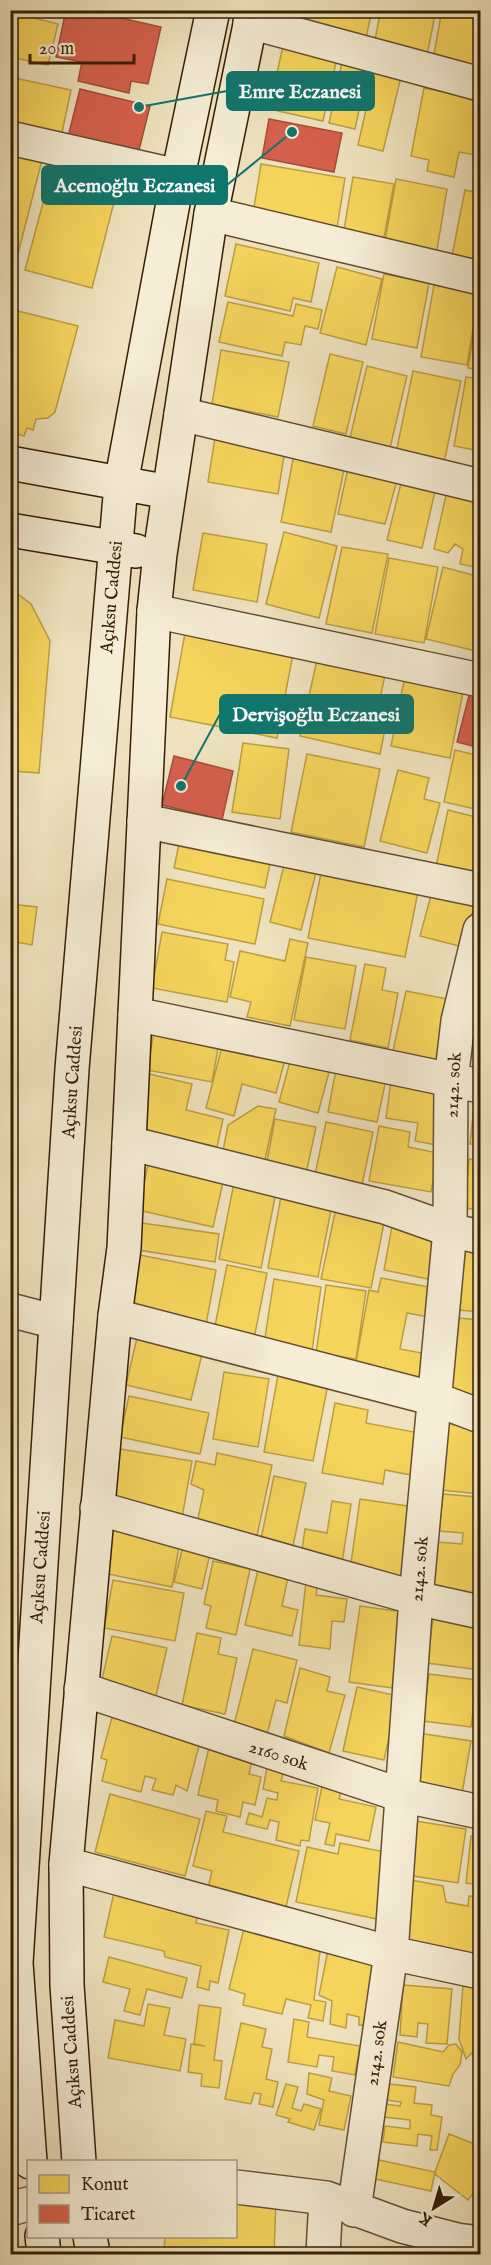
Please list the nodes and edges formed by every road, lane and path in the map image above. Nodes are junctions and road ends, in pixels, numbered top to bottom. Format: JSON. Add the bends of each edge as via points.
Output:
{"nodes":[{"id":1,"x":211,"y":11,"type":"edge"},
{"id":2,"x":252,"y":16,"type":"edge"},
{"id":3,"x":480,"y":84,"type":"edge"},
{"id":4,"x":10,"y":138,"type":"edge"},
{"id":5,"x":178,"y":176,"type":"junction"},
{"id":6,"x":211,"y":214,"type":"junction"},
{"id":7,"x":480,"y":278,"type":"edge"},
{"id":8,"x":181,"y":414,"type":"junction"},
{"id":9,"x":10,"y":463,"type":"edge"},
{"id":10,"x":121,"y":484,"type":"junction"},
{"id":11,"x":480,"y":486,"type":"edge"},
{"id":12,"x":169,"y":492,"type":"junction"},
{"id":13,"x":10,"y":530,"type":"edge"},
{"id":14,"x":115,"y":548,"type":"junction"},
{"id":15,"x":160,"y":554,"type":"junction"},
{"id":16,"x":154,"y":611,"type":"junction"},
{"id":17,"x":480,"y":680,"type":"edge"},
{"id":18,"x":144,"y":821,"type":"junction"},
{"id":19,"x":480,"y":890,"type":"edge"},
{"id":20,"x":480,"y":930,"type":"edge"},
{"id":21,"x":135,"y":1014,"type":"junction"},
{"id":22,"x":466,"y":1083,"type":"edge"},
{"id":23,"x":129,"y":1143,"type":"junction"},
{"id":24,"x":465,"y":1234,"type":"edge"},
{"id":25,"x":10,"y":1310,"type":"edge"},
{"id":26,"x":115,"y":1316,"type":"junction"},
{"id":27,"x":56,"y":1322,"type":"junction"},
{"id":28,"x":435,"y":1399,"type":"junction"},
{"id":29,"x":480,"y":1416,"type":"edge"},
{"id":30,"x":97,"y":1508,"type":"junction"},
{"id":31,"x":416,"y":1598,"type":"junction"},
{"id":32,"x":480,"y":1612,"type":"edge"},
{"id":33,"x":81,"y":1689,"type":"junction"},
{"id":34,"x":401,"y":1795,"type":"junction"},
{"id":35,"x":480,"y":1812,"type":"edge"},
{"id":36,"x":66,"y":1864,"type":"junction"},
{"id":37,"x":390,"y":1953,"type":"junction"},
{"id":38,"x":480,"y":1972,"type":"edge"},
{"id":39,"x":10,"y":2156,"type":"edge"},
{"id":40,"x":29,"y":2160,"type":"edge"},
{"id":41,"x":79,"y":2160,"type":"edge"},
{"id":42,"x":27,"y":2162,"type":"edge"},
{"id":43,"x":237,"y":2187,"type":"edge"},
{"id":44,"x":27,"y":2204,"type":"edge"},
{"id":45,"x":340,"y":2204,"type":"junction"},
{"id":46,"x":10,"y":2210,"type":"edge"},
{"id":47,"x":473,"y":2234,"type":"edge"},
{"id":48,"x":42,"y":2238,"type":"edge"},
{"id":49,"x":90,"y":2238,"type":"edge"},
{"id":50,"x":408,"y":2240,"type":"edge"},
{"id":51,"x":44,"y":2254,"type":"edge"},
{"id":52,"x":93,"y":2254,"type":"edge"},
{"id":53,"x":323,"y":2254,"type":"edge"}],
"edges":[{"from":1,"to":5,"type":"street","name":"Açıksu Caddesi"},
{"from":2,"to":3,"type":"street"},
{"from":2,"to":6,"type":"street","name":"Açıksu Caddesi"},
{"from":4,"to":5,"type":"street"},
{"from":5,"to":10,"type":"street","name":"Açıksu Caddesi"},
{"from":6,"to":7,"type":"street"},
{"from":6,"to":8,"type":"street","name":"Açıksu Caddesi"},
{"from":8,"to":11,"type":"street"},
{"from":8,"to":12,"type":"street","name":"Açıksu Caddesi"},
{"from":9,"to":10,"type":"street"},
{"from":10,"to":12,"type":"street"},
{"from":10,"to":14,"type":"street","name":"Açıksu Caddesi"},
{"from":12,"to":15,"type":"street","name":"Açıksu Caddesi"},
{"from":13,"to":14,"type":"street"},
{"from":14,"to":15,"type":"street"},
{"from":14,"to":27,"type":"street","name":"Açıksu Caddesi","via":[[73,1057]]},
{"from":15,"to":16,"type":"street","name":"Açıksu Caddesi"},
{"from":16,"to":17,"type":"street"},
{"from":16,"to":18,"type":"street","name":"Açıksu Caddesi"},
{"from":18,"to":19,"type":"street"},
{"from":18,"to":21,"type":"street","name":"Açıksu Caddesi"},
{"from":20,"to":22,"type":"street","name":"2142. sok","via":[[458,1021]]},
{"from":21,"to":22,"type":"street"},
{"from":21,"to":23,"type":"street","name":"Açıksu Caddesi"},
{"from":22,"to":24,"type":"street","name":"2142. sok"},
{"from":23,"to":24,"type":"street","via":[[385,1207]]},
{"from":23,"to":26,"type":"street","name":"Açıksu Caddesi","via":[[124,1248]]},
{"from":24,"to":28,"type":"street","name":"2142. sok"},
{"from":25,"to":27,"type":"street"},
{"from":26,"to":28,"type":"street"},
{"from":26,"to":30,"type":"street","name":"Açıksu Caddesi"},
{"from":27,"to":40,"type":"street","name":"Açıksu Caddesi","via":[[16,1963]]},
{"from":28,"to":29,"type":"street"},
{"from":28,"to":31,"type":"street","name":"2142. sok"},
{"from":30,"to":31,"type":"street"},
{"from":30,"to":33,"type":"street","name":"Açıksu Caddesi"},
{"from":31,"to":32,"type":"street"},
{"from":31,"to":34,"type":"street","name":"2142. sok"},
{"from":33,"to":34,"type":"street","name":"2160 sok"},
{"from":33,"to":36,"type":"street","name":"Açıksu Caddesi"},
{"from":34,"to":35,"type":"street","name":"2160 sok"},
{"from":34,"to":37,"type":"street","name":"2142. sok"},
{"from":36,"to":37,"type":"street"},
{"from":36,"to":41,"type":"street","name":"Açıksu Caddesi","via":[[67,1986]]},
{"from":37,"to":38,"type":"street"},
{"from":37,"to":45,"type":"street","name":"2142. sok"},
{"from":39,"to":42,"type":"street"},
{"from":43,"to":45,"type":"street"},
{"from":44,"to":46,"type":"street"},
{"from":45,"to":50,"type":"street"},
{"from":45,"to":53,"type":"street","name":"2142. sok"},
{"from":47,"to":50,"type":"street"},
{"from":48,"to":51,"type":"street"},
{"from":49,"to":52,"type":"street"}]}
